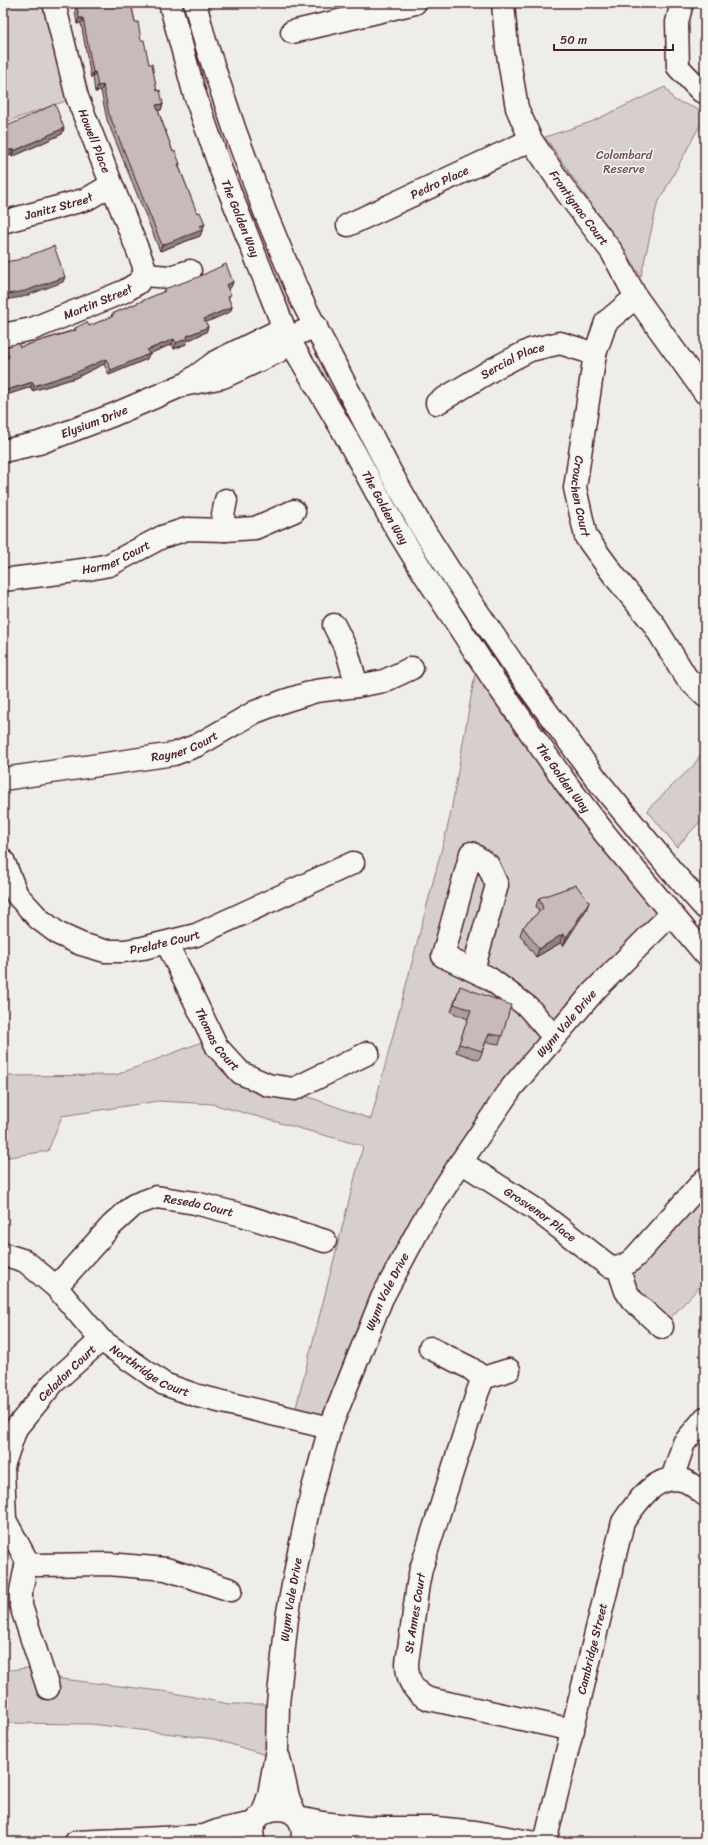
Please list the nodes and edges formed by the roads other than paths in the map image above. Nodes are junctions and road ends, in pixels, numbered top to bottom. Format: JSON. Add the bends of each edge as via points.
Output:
{"nodes":[{"id":1,"x":54,"y":3,"type":"edge"},
{"id":2,"x":170,"y":3,"type":"edge"},
{"id":3,"x":195,"y":3,"type":"edge"},
{"id":4,"x":415,"y":3,"type":"edge"},
{"id":5,"x":503,"y":3,"type":"edge"},
{"id":6,"x":682,"y":3,"type":"edge"},
{"id":7,"x":292,"y":32,"type":"dead end"},
{"id":8,"x":705,"y":92,"type":"edge"},
{"id":9,"x":531,"y":140,"type":"junction"},
{"id":10,"x":111,"y":185,"type":"junction"},
{"id":11,"x":3,"y":222,"type":"edge"},
{"id":12,"x":348,"y":225,"type":"dead end"},
{"id":13,"x":190,"y":271,"type":"dead end"},
{"id":14,"x":144,"y":275,"type":"junction"},
{"id":15,"x":636,"y":297,"type":"junction"},
{"id":16,"x":316,"y":326,"type":"junction"},
{"id":17,"x":3,"y":335,"type":"edge"},
{"id":18,"x":288,"y":338,"type":"junction"},
{"id":19,"x":595,"y":354,"type":"junction"},
{"id":20,"x":705,"y":394,"type":"edge"},
{"id":21,"x":437,"y":403,"type":"dead end"},
{"id":22,"x":3,"y":451,"type":"edge"},
{"id":23,"x":226,"y":500,"type":"dead end"},
{"id":24,"x":294,"y":511,"type":"dead end"},
{"id":25,"x":225,"y":530,"type":"junction"},
{"id":26,"x":3,"y":580,"type":"edge"},
{"id":27,"x":334,"y":625,"type":"dead end"},
{"id":28,"x":412,"y":668,"type":"dead end"},
{"id":29,"x":357,"y":686,"type":"junction"},
{"id":30,"x":705,"y":696,"type":"edge"},
{"id":31,"x":3,"y":779,"type":"edge"},
{"id":32,"x":3,"y":860,"type":"edge"},
{"id":33,"x":353,"y":864,"type":"dead end"},
{"id":34,"x":671,"y":870,"type":"junction"},
{"id":35,"x":705,"y":908,"type":"edge"},
{"id":36,"x":705,"y":913,"type":"edge"},
{"id":37,"x":670,"y":914,"type":"junction"},
{"id":38,"x":167,"y":943,"type":"junction"},
{"id":39,"x":705,"y":954,"type":"edge"},
{"id":40,"x":473,"y":970,"type":"dead end"},
{"id":41,"x":554,"y":1037,"type":"junction"},
{"id":42,"x":368,"y":1053,"type":"dead end"},
{"id":43,"x":460,"y":1162,"type":"junction"},
{"id":44,"x":705,"y":1179,"type":"edge"},
{"id":45,"x":325,"y":1241,"type":"dead end"},
{"id":46,"x":3,"y":1254,"type":"edge"},
{"id":47,"x":618,"y":1267,"type":"junction"},
{"id":48,"x":56,"y":1287,"type":"junction"},
{"id":49,"x":662,"y":1327,"type":"dead end"},
{"id":50,"x":101,"y":1340,"type":"junction"},
{"id":51,"x":430,"y":1348,"type":"dead end"},
{"id":52,"x":508,"y":1370,"type":"dead end"},
{"id":53,"x":483,"y":1378,"type":"junction"},
{"id":54,"x":705,"y":1418,"type":"edge"},
{"id":55,"x":330,"y":1428,"type":"junction"},
{"id":56,"x":672,"y":1479,"type":"junction"},
{"id":57,"x":705,"y":1495,"type":"edge"},
{"id":58,"x":26,"y":1560,"type":"junction"},
{"id":59,"x":231,"y":1590,"type":"dead end"},
{"id":60,"x":48,"y":1688,"type":"dead end"},
{"id":61,"x":573,"y":1730,"type":"junction"},
{"id":62,"x":277,"y":1749,"type":"junction"},
{"id":63,"x":297,"y":1816,"type":"junction"},
{"id":64,"x":258,"y":1826,"type":"edge"},
{"id":65,"x":367,"y":1828,"type":"junction"},
{"id":66,"x":204,"y":1836,"type":"junction"},
{"id":67,"x":76,"y":1842,"type":"edge"},
{"id":68,"x":231,"y":1842,"type":"edge"},
{"id":69,"x":302,"y":1842,"type":"edge"},
{"id":70,"x":313,"y":1842,"type":"edge"},
{"id":71,"x":530,"y":1842,"type":"edge"},
{"id":72,"x":546,"y":1842,"type":"edge"}],
"edges":[{"from":1,"to":10,"type":"street","name":"Howell Place","via":[[72,82]]},
{"from":2,"to":18,"type":"street","name":"The Golden Way","via":[[194,92],[221,170]]},
{"from":3,"to":16,"type":"street","name":"The Golden Way","via":[[236,135],[301,298]]},
{"from":4,"to":7,"type":"street"},
{"from":5,"to":9,"type":"street","name":"Frontignac Court","via":[[516,108]]},
{"from":6,"to":8,"type":"street","via":[[677,22],[678,67]]},
{"from":9,"to":12,"type":"street","name":"Pedro Place"},
{"from":9,"to":15,"type":"street","name":"Frontignac Court","via":[[612,252]]},
{"from":10,"to":11,"type":"street","name":"Janitz Street","via":[[87,199]]},
{"from":10,"to":14,"type":"street","name":"Howell Place","via":[[144,266]]},
{"from":13,"to":14,"type":"street","name":"Martin Street","via":[[170,277]]},
{"from":14,"to":17,"type":"street","name":"Martin Street","via":[[138,283],[125,291],[32,329]]},
{"from":15,"to":19,"type":"street","name":"Crouchen Court","via":[[606,322]]},
{"from":15,"to":20,"type":"street","name":"Frontignac Court"},
{"from":16,"to":18,"type":"street"},
{"from":16,"to":34,"type":"street","name":"The Golden Way","via":[[391,473],[451,573],[531,690]]},
{"from":18,"to":22,"type":"street","name":"Elysium Drive","via":[[272,334],[217,361],[183,385],[113,416],[39,443]]},
{"from":18,"to":37,"type":"street","name":"The Golden Way","via":[[344,431],[393,523],[462,633],[568,786]]},
{"from":19,"to":21,"type":"street","name":"Sercial Place","via":[[560,343],[530,350]]},
{"from":19,"to":30,"type":"street","name":"Crouchen Court","via":[[575,488],[586,537],[653,624],[686,677]]},
{"from":23,"to":25,"type":"street","via":[[223,515]]},
{"from":24,"to":25,"type":"street","name":"Harmer Court","via":[[255,528]]},
{"from":25,"to":26,"type":"street","name":"Harmer Court","via":[[187,529],[162,537],[109,565]]},
{"from":27,"to":29,"type":"street","via":[[347,651]]},
{"from":28,"to":29,"type":"street","name":"Rayner Court","via":[[384,681]]},
{"from":29,"to":31,"type":"street","name":"Rayner Court","via":[[316,691],[284,701],[255,712],[198,745],[174,754]]},
{"from":32,"to":38,"type":"street","name":"Prelate Court","via":[[17,895],[39,919],[59,934],[105,951],[124,951]]},
{"from":33,"to":38,"type":"street","name":"Prelate Court","via":[[196,935]]},
{"from":34,"to":35,"type":"street","name":"The Golden Way"},
{"from":34,"to":37,"type":"street","via":[[673,893]]},
{"from":36,"to":37,"type":"street"},
{"from":37,"to":39,"type":"street","name":"The Golden Way"},
{"from":37,"to":41,"type":"street","name":"Wynn Vale Drive","via":[[594,990]]},
{"from":38,"to":42,"type":"street","name":"Thomas Court","via":[[216,1047],[241,1073],[268,1085],[294,1089]]},
{"from":40,"to":41,"type":"street","via":[[489,978],[528,1007]]},
{"from":41,"to":43,"type":"street","name":"Wynn Vale Drive","via":[[512,1087]]},
{"from":43,"to":47,"type":"street","name":"Grosvenor Place","via":[[535,1209],[609,1266]]},
{"from":43,"to":55,"type":"street","name":"Wynn Vale Drive","via":[[392,1278]]},
{"from":44,"to":47,"type":"street","via":[[636,1256],[627,1265]]},
{"from":45,"to":48,"type":"street","name":"Reseda Court","via":[[195,1203],[156,1198],[134,1205],[111,1226]]},
{"from":46,"to":48,"type":"street","name":"Northridge Court","via":[[25,1262]]},
{"from":47,"to":49,"type":"street","via":[[626,1292]]},
{"from":48,"to":50,"type":"street","name":"Northridge Court"},
{"from":50,"to":55,"type":"street","name":"Northridge Court","via":[[164,1384],[198,1396]]},
{"from":50,"to":58,"type":"street","name":"Celadon Court","via":[[53,1383],[16,1428],[3,1466],[5,1520]]},
{"from":51,"to":53,"type":"street","via":[[470,1368]]},
{"from":52,"to":53,"type":"street"},
{"from":53,"to":61,"type":"street","name":"St Annes Court","via":[[421,1569],[407,1674],[412,1686],[420,1695],[429,1699]]},
{"from":54,"to":56,"type":"street","via":[[684,1443]]},
{"from":55,"to":62,"type":"street","name":"Wynn Vale Drive","via":[[299,1552],[289,1609],[278,1704]]},
{"from":56,"to":57,"type":"street","via":[[684,1480]]},
{"from":56,"to":61,"type":"street","name":"Cambridge Street","via":[[662,1480],[656,1484],[633,1507],[624,1522]]},
{"from":58,"to":59,"type":"street","via":[[37,1564],[108,1564],[166,1569]]},
{"from":58,"to":60,"type":"street","via":[[21,1606]]},
{"from":61,"to":72,"type":"street","name":"Cambridge Street"},
{"from":62,"to":63,"type":"street","name":"Wynn Vale Drive","via":[[288,1796]]},
{"from":62,"to":64,"type":"street","name":"Wynn Vale Drive","via":[[269,1795]]},
{"from":63,"to":64,"type":"street","via":[[288,1810],[271,1809]]},
{"from":63,"to":65,"type":"street","via":[[322,1823]]},
{"from":63,"to":69,"type":"street","name":"Wynn Vale Drive","via":[[303,1830]]},
{"from":64,"to":66,"type":"street","via":[[220,1830]]},
{"from":65,"to":70,"type":"street"},
{"from":65,"to":71,"type":"street","via":[[436,1828]]},
{"from":66,"to":67,"type":"street"},
{"from":66,"to":68,"type":"street"}]}
